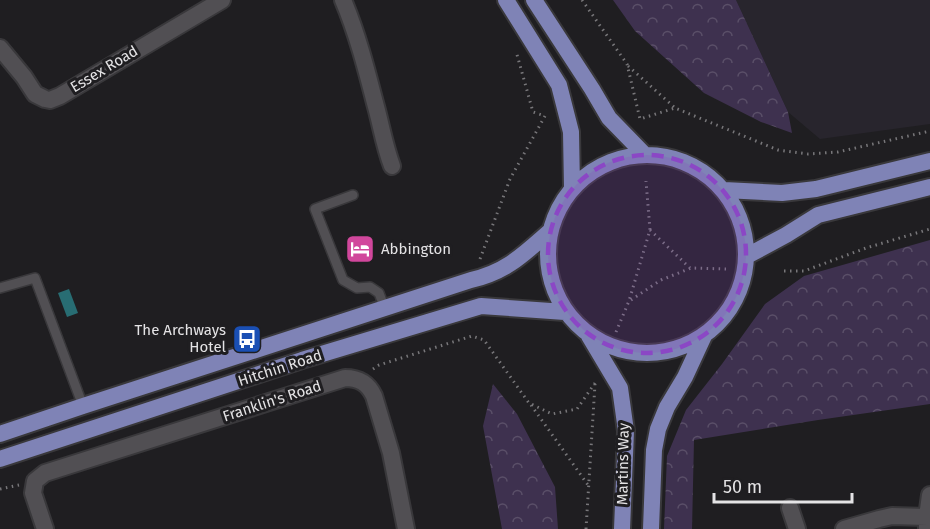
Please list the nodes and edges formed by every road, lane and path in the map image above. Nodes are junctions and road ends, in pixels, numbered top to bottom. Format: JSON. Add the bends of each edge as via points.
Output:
{"nodes":[{"id":1,"x":222,"y":0,"type":"edge"},
{"id":2,"x":343,"y":0,"type":"edge"},
{"id":3,"x":506,"y":0,"type":"edge"},
{"id":4,"x":534,"y":0,"type":"edge"},
{"id":5,"x":582,"y":0,"type":"edge"},
{"id":6,"x":514,"y":42,"type":"dead end"},
{"id":7,"x":0,"y":48,"type":"edge"},
{"id":8,"x":627,"y":64,"type":"junction"},
{"id":9,"x":675,"y":108,"type":"junction"},
{"id":10,"x":930,"y":131,"type":"edge"},
{"id":11,"x":644,"y":154,"type":"junction"},
{"id":12,"x":930,"y":161,"type":"edge"},
{"id":13,"x":392,"y":166,"type":"dead end"},
{"id":14,"x":646,"y":181,"type":"dead end"},
{"id":15,"x":930,"y":187,"type":"edge"},
{"id":16,"x":572,"y":188,"type":"junction"},
{"id":17,"x":724,"y":190,"type":"junction"},
{"id":18,"x":353,"y":195,"type":"dead end"},
{"id":19,"x":930,"y":229,"type":"edge"},
{"id":20,"x":650,"y":230,"type":"junction"},
{"id":21,"x":549,"y":232,"type":"junction"},
{"id":22,"x":747,"y":256,"type":"junction"},
{"id":23,"x":691,"y":268,"type":"junction"},
{"id":24,"x":726,"y":269,"type":"dead end"},
{"id":25,"x":784,"y":272,"type":"dead end"},
{"id":26,"x":471,"y":280,"type":"junction"},
{"id":27,"x":0,"y":288,"type":"edge"},
{"id":28,"x":629,"y":301,"type":"junction"},
{"id":29,"x":385,"y":309,"type":"junction"},
{"id":30,"x":565,"y":312,"type":"junction"},
{"id":31,"x":616,"y":332,"type":"dead end"},
{"id":32,"x":589,"y":336,"type":"junction"},
{"id":33,"x":704,"y":336,"type":"junction"},
{"id":34,"x":360,"y":380,"type":"junction"},
{"id":35,"x":530,"y":404,"type":"junction"},
{"id":36,"x":83,"y":406,"type":"junction"},
{"id":37,"x":0,"y":434,"type":"edge"},
{"id":38,"x":0,"y":459,"type":"edge"},
{"id":39,"x":589,"y":486,"type":"junction"},
{"id":40,"x":930,"y":495,"type":"edge"},
{"id":41,"x":790,"y":508,"type":"dead end"},
{"id":42,"x":927,"y":523,"type":"edge"},
{"id":43,"x":45,"y":529,"type":"edge"},
{"id":44,"x":406,"y":529,"type":"edge"},
{"id":45,"x":586,"y":529,"type":"edge"},
{"id":46,"x":622,"y":529,"type":"edge"},
{"id":47,"x":651,"y":529,"type":"edge"},
{"id":48,"x":796,"y":529,"type":"edge"},
{"id":49,"x":844,"y":529,"type":"edge"}],
"edges":[{"from":1,"to":7,"type":"street","name":"Essex Road","via":[[50,100],[35,94]]},
{"from":2,"to":13,"type":"street"},
{"from":3,"to":16,"type":"main road","via":[[559,85],[571,132]]},
{"from":4,"to":11,"type":"main road","via":[[609,118]]},
{"from":5,"to":8,"type":"path"},
{"from":6,"to":26,"type":"path","via":[[532,112],[545,116],[510,179]]},
{"from":8,"to":9,"type":"path"},
{"from":8,"to":9,"type":"path","via":[[640,120]]},
{"from":9,"to":10,"type":"path","via":[[778,150],[808,154],[838,152]]},
{"from":11,"to":16,"type":"main road","via":[[605,163]]},
{"from":11,"to":17,"type":"main road","via":[[674,158],[700,169]]},
{"from":12,"to":17,"type":"main road","via":[[816,189]]},
{"from":14,"to":20,"type":"path"},
{"from":15,"to":22,"type":"main road","via":[[818,215]]},
{"from":16,"to":21,"type":"main road"},
{"from":17,"to":22,"type":"main road","via":[[744,228]]},
{"from":18,"to":29,"type":"lane","via":[[315,208],[343,280],[379,293]]},
{"from":19,"to":25,"type":"path","via":[[804,271]]},
{"from":20,"to":23,"type":"path"},
{"from":20,"to":28,"type":"path"},
{"from":21,"to":26,"type":"main road","name":"Hitchin Road","via":[[514,262],[489,276]]},
{"from":21,"to":30,"type":"main road","via":[[549,277]]},
{"from":22,"to":33,"type":"main road","via":[[736,299],[722,321]]},
{"from":23,"to":24,"type":"path"},
{"from":23,"to":28,"type":"path","via":[[661,280]]},
{"from":26,"to":29,"type":"main road","name":"Hitchin Road"},
{"from":27,"to":36,"type":"lane","via":[[36,278]]},
{"from":28,"to":31,"type":"path"},
{"from":29,"to":36,"type":"main road","name":"Hitchin Road"},
{"from":30,"to":32,"type":"main road"},
{"from":30,"to":38,"type":"main road","name":"Hitchin Road","via":[[481,306]]},
{"from":32,"to":33,"type":"main road","via":[[630,353],[667,352]]},
{"from":32,"to":46,"type":"main road","name":"Martins Way","via":[[620,388],[626,431]]},
{"from":33,"to":47,"type":"main road","via":[[658,429]]},
{"from":34,"to":35,"type":"path","via":[[379,365],[472,336],[484,340]]},
{"from":34,"to":43,"type":"street","name":"Franklin's Road","via":[[338,380],[45,473],[35,481],[33,493]]},
{"from":34,"to":44,"type":"street","via":[[374,396],[391,453]]},
{"from":35,"to":39,"type":"path"},
{"from":35,"to":39,"type":"path","via":[[552,414],[577,409],[595,383]]},
{"from":36,"to":37,"type":"main road","name":"Hitchin Road"},
{"from":39,"to":45,"type":"path"},
{"from":40,"to":42,"type":"street"},
{"from":41,"to":48,"type":"street"},
{"from":42,"to":49,"type":"street","via":[[892,516]]}]}
